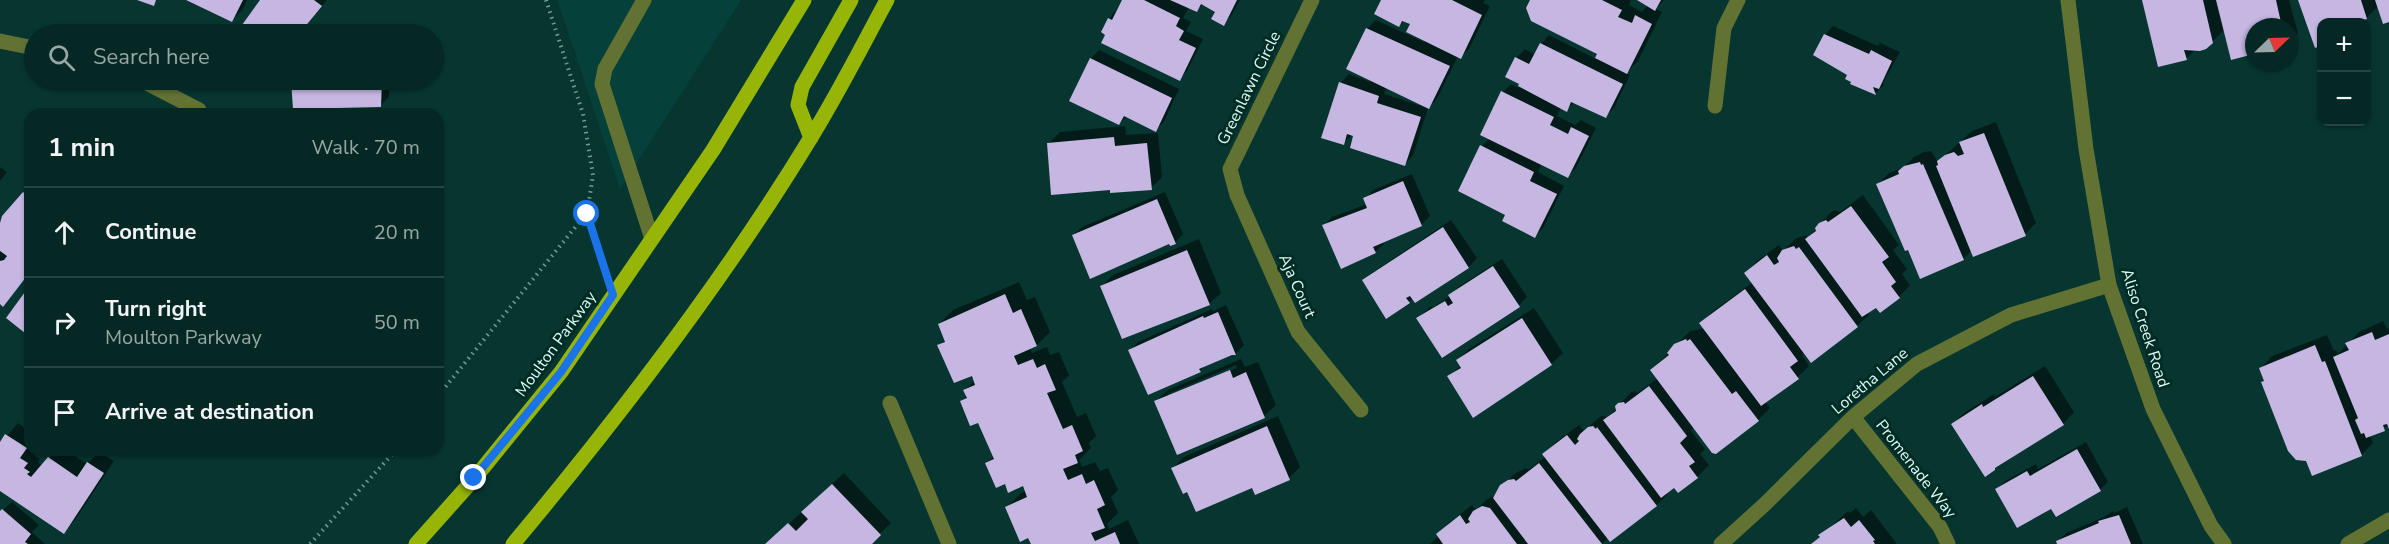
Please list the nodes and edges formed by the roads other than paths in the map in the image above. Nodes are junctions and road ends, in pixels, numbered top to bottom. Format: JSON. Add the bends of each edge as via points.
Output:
{"nodes":[{"id":1,"x":644,"y":0,"type":"edge"},
{"id":2,"x":804,"y":0,"type":"edge"},
{"id":3,"x":851,"y":0,"type":"edge"},
{"id":4,"x":887,"y":0,"type":"edge"},
{"id":5,"x":1312,"y":0,"type":"edge"},
{"id":6,"x":1738,"y":0,"type":"edge"},
{"id":7,"x":2068,"y":0,"type":"edge"},
{"id":8,"x":0,"y":42,"type":"edge"},
{"id":9,"x":24,"y":46,"type":"edge"},
{"id":10,"x":160,"y":90,"type":"edge"},
{"id":11,"x":1715,"y":106,"type":"dead end"},
{"id":12,"x":195,"y":108,"type":"edge"},
{"id":13,"x":811,"y":138,"type":"junction"},
{"id":14,"x":1237,"y":195,"type":"joint"},
{"id":15,"x":652,"y":239,"type":"junction"},
{"id":16,"x":2109,"y":285,"type":"junction"},
{"id":17,"x":890,"y":404,"type":"dead end"},
{"id":18,"x":1361,"y":410,"type":"dead end"},
{"id":19,"x":1853,"y":417,"type":"junction"},
{"id":20,"x":2389,"y":520,"type":"edge"},
{"id":21,"x":416,"y":544,"type":"edge"},
{"id":22,"x":513,"y":544,"type":"edge"},
{"id":23,"x":949,"y":544,"type":"edge"},
{"id":24,"x":1720,"y":544,"type":"edge"},
{"id":25,"x":1948,"y":544,"type":"edge"},
{"id":26,"x":2224,"y":544,"type":"edge"},
{"id":27,"x":2348,"y":544,"type":"edge"}],
"edges":[{"from":1,"to":15,"type":"street","via":[[605,69],[602,84]]},
{"from":2,"to":15,"type":"main road","name":"Moulton Parkway","via":[[713,150]]},
{"from":3,"to":13,"type":"main road","via":[[802,87],[798,105]]},
{"from":4,"to":13,"type":"main road"},
{"from":5,"to":14,"type":"street","name":"Greenlawn Circle","via":[[1230,169]]},
{"from":6,"to":11,"type":"street","via":[[1724,28]]},
{"from":7,"to":16,"type":"street","name":"Aliso Creek Road","via":[[2086,149]]},
{"from":8,"to":9,"type":"street"},
{"from":10,"to":12,"type":"street"},
{"from":13,"to":22,"type":"main road","via":[[720,276],[632,395]]},
{"from":14,"to":18,"type":"street","name":"Aja Court","via":[[1298,332]]},
{"from":15,"to":21,"type":"main road","name":"Moulton Parkway","via":[[561,372]]},
{"from":16,"to":19,"type":"street","name":"Loretha Lane","via":[[2011,315],[1917,364]]},
{"from":16,"to":26,"type":"street","name":"Aliso Creek Road","via":[[2153,409],[2211,526]]},
{"from":17,"to":23,"type":"street"},
{"from":19,"to":24,"type":"street","name":"Loretha Lane"},
{"from":19,"to":25,"type":"street","name":"Promenade Way","via":[[1940,527]]},
{"from":20,"to":27,"type":"street"}]}
